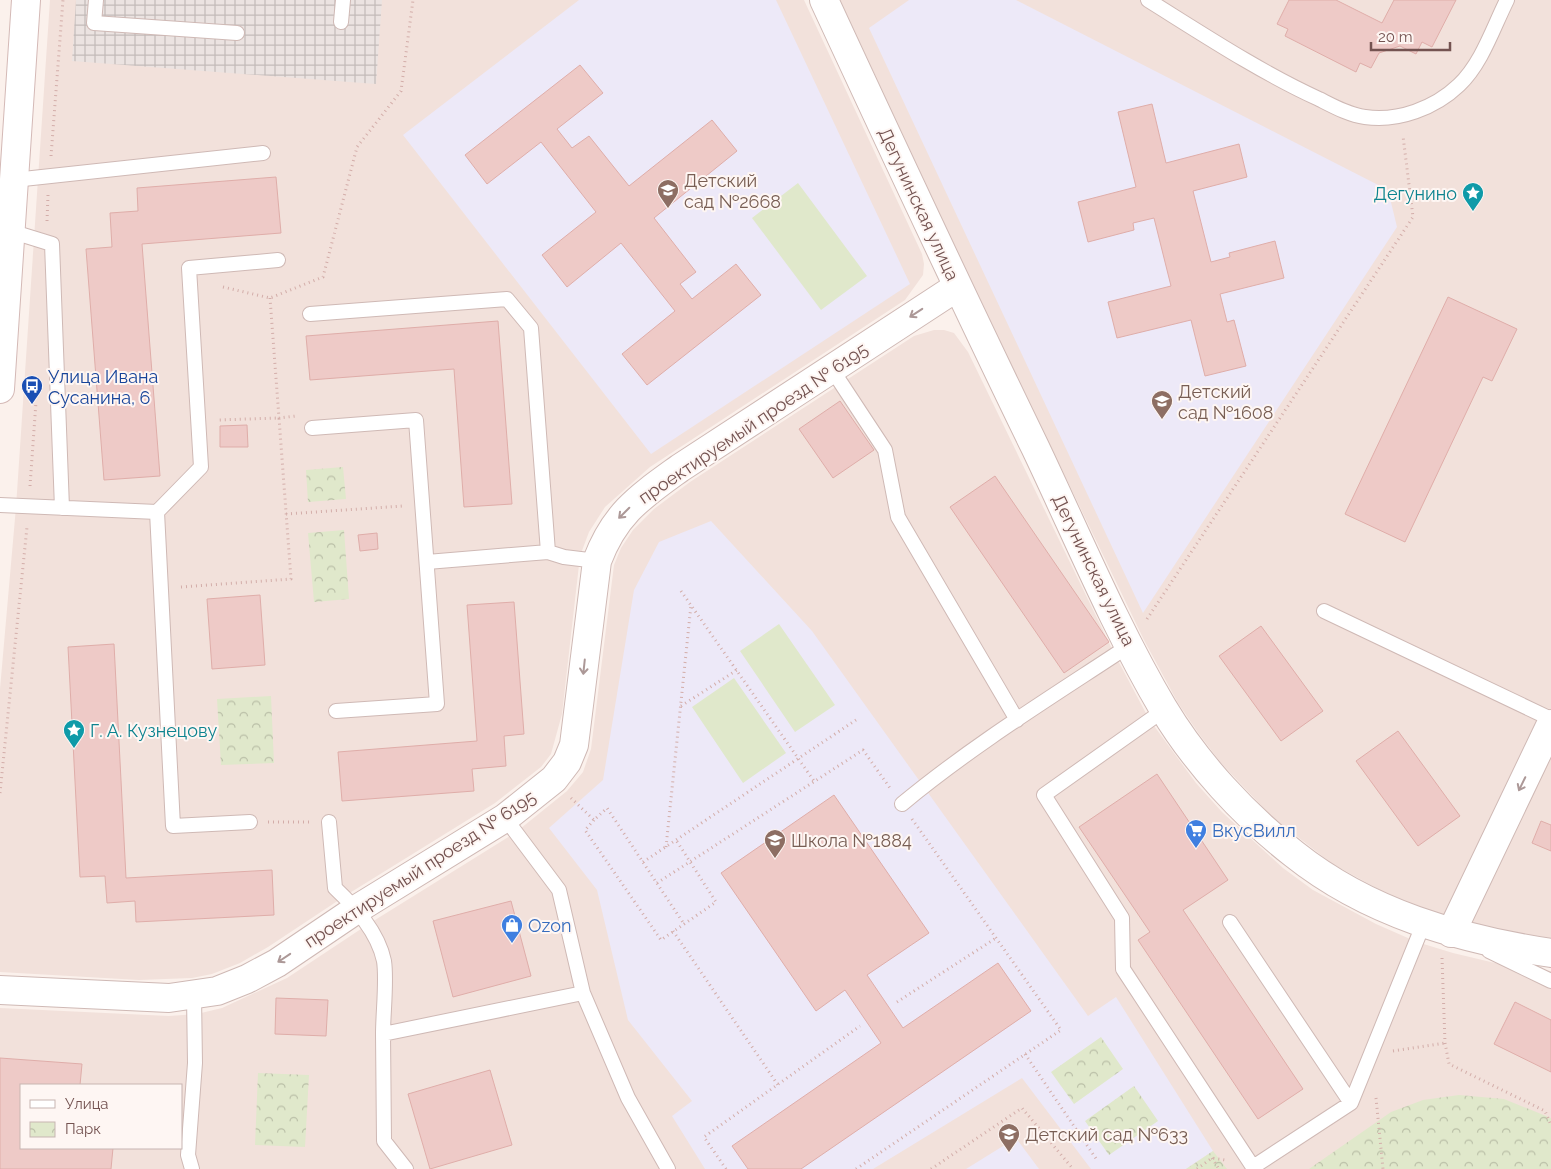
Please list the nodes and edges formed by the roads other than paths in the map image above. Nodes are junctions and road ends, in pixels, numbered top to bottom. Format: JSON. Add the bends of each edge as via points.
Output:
{"nodes":[{"id":1,"x":26,"y":0,"type":"edge"},
{"id":2,"x":96,"y":0,"type":"edge"},
{"id":3,"x":343,"y":0,"type":"edge"},
{"id":4,"x":824,"y":0,"type":"edge"},
{"id":5,"x":1148,"y":0,"type":"edge"},
{"id":6,"x":1508,"y":0,"type":"edge"},
{"id":7,"x":341,"y":22,"type":"dead end"},
{"id":8,"x":237,"y":33,"type":"dead end"},
{"id":9,"x":263,"y":153,"type":"dead end"},
{"id":10,"x":14,"y":180,"type":"junction"},
{"id":11,"x":10,"y":231,"type":"junction"},
{"id":12,"x":278,"y":260,"type":"dead end"},
{"id":13,"x":957,"y":287,"type":"junction"},
{"id":14,"x":310,"y":314,"type":"dead end"},
{"id":15,"x":831,"y":368,"type":"junction"},
{"id":16,"x":0,"y":389,"type":"edge"},
{"id":17,"x":312,"y":428,"type":"dead end"},
{"id":18,"x":0,"y":505,"type":"edge"},
{"id":19,"x":62,"y":508,"type":"junction"},
{"id":20,"x":157,"y":512,"type":"junction"},
{"id":21,"x":548,"y":552,"type":"junction"},
{"id":22,"x":597,"y":561,"type":"junction"},
{"id":23,"x":427,"y":562,"type":"junction"},
{"id":24,"x":1324,"y":610,"type":"dead end"},
{"id":25,"x":1130,"y":645,"type":"junction"},
{"id":26,"x":1164,"y":710,"type":"junction"},
{"id":27,"x":336,"y":711,"type":"dead end"},
{"id":28,"x":1551,"y":719,"type":"edge"},
{"id":29,"x":1017,"y":720,"type":"junction"},
{"id":30,"x":1551,"y":724,"type":"edge"},
{"id":31,"x":1543,"y":760,"type":"edge"},
{"id":32,"x":902,"y":804,"type":"road end"},
{"id":33,"x":505,"y":818,"type":"junction"},
{"id":34,"x":250,"y":822,"type":"road end"},
{"id":35,"x":329,"y":822,"type":"road end"},
{"id":36,"x":357,"y":909,"type":"junction"},
{"id":37,"x":1230,"y":922,"type":"dead end"},
{"id":38,"x":1423,"y":924,"type":"junction"},
{"id":39,"x":1451,"y":933,"type":"junction"},
{"id":40,"x":1551,"y":953,"type":"edge"},
{"id":41,"x":1551,"y":981,"type":"edge"},
{"id":42,"x":0,"y":990,"type":"edge"},
{"id":43,"x":583,"y":993,"type":"junction"},
{"id":44,"x":194,"y":996,"type":"junction"},
{"id":45,"x":383,"y":1034,"type":"junction"},
{"id":46,"x":1351,"y":1104,"type":"junction"},
{"id":47,"x":192,"y":1169,"type":"edge"},
{"id":48,"x":406,"y":1169,"type":"edge"},
{"id":49,"x":668,"y":1169,"type":"edge"}],
"edges":[{"from":1,"to":10,"type":"street"},
{"from":2,"to":8,"type":"lane","via":[[94,23]]},
{"from":3,"to":7,"type":"lane"},
{"from":4,"to":13,"type":"street","name":"Дегунинская улица"},
{"from":5,"to":6,"type":"lane","via":[[1292,87],[1364,118],[1417,112],[1458,86],[1475,66]]},
{"from":9,"to":10,"type":"lane"},
{"from":10,"to":11,"type":"street"},
{"from":11,"to":16,"type":"street"},
{"from":11,"to":19,"type":"lane","via":[[52,244]]},
{"from":12,"to":20,"type":"lane","via":[[189,268],[201,467]]},
{"from":13,"to":15,"type":"street","name":"проектируемый проезд № 6195","one_way":true},
{"from":13,"to":25,"type":"street","name":"Дегунинская улица"},
{"from":14,"to":21,"type":"lane","via":[[508,299],[531,328]]},
{"from":15,"to":22,"type":"street","name":"проектируемый проезд № 6195","one_way":true,"via":[[643,495],[619,518]]},
{"from":15,"to":29,"type":"lane","via":[[885,450],[898,518]]},
{"from":17,"to":23,"type":"lane","via":[[416,420]]},
{"from":18,"to":19,"type":"lane"},
{"from":19,"to":20,"type":"lane"},
{"from":20,"to":34,"type":"lane","via":[[173,826]]},
{"from":21,"to":22,"type":"lane"},
{"from":21,"to":23,"type":"lane"},
{"from":22,"to":33,"type":"street","name":"проектируемый проезд № 6195","one_way":true,"via":[[574,745],[567,762],[554,779]]},
{"from":23,"to":27,"type":"lane","via":[[437,704]]},
{"from":24,"to":28,"type":"lane"},
{"from":25,"to":26,"type":"street","name":"Дегунинская улица"},
{"from":25,"to":29,"type":"lane"},
{"from":26,"to":38,"type":"street","name":"Дегунинская улица","via":[[1234,799],[1294,854],[1354,894]]},
{"from":26,"to":46,"type":"lane","via":[[1044,795],[1122,918],[1123,970],[1253,1167]]},
{"from":29,"to":32,"type":"lane"},
{"from":30,"to":31,"type":"street"},
{"from":31,"to":39,"type":"street","one_way":true},
{"from":33,"to":36,"type":"street","name":"проектируемый проезд № 6195"},
{"from":33,"to":43,"type":"lane","via":[[559,890]]},
{"from":35,"to":36,"type":"lane","via":[[335,888]]},
{"from":36,"to":44,"type":"street","name":"проектируемый проезд № 6195","one_way":true,"via":[[248,979]]},
{"from":36,"to":45,"type":"lane","via":[[384,960]]},
{"from":37,"to":46,"type":"lane"},
{"from":38,"to":39,"type":"street","name":"Дегунинская улица"},
{"from":38,"to":46,"type":"lane"},
{"from":39,"to":40,"type":"street","name":"Дегунинская улица","via":[[1498,945]]},
{"from":39,"to":41,"type":"lane"},
{"from":42,"to":44,"type":"street","name":"проектируемый проезд № 6195","via":[[138,998]]},
{"from":43,"to":45,"type":"lane"},
{"from":43,"to":49,"type":"lane","via":[[628,1098]]},
{"from":44,"to":47,"type":"lane","via":[[195,1063],[188,1155]]},
{"from":45,"to":48,"type":"lane","via":[[384,1141]]}]}
